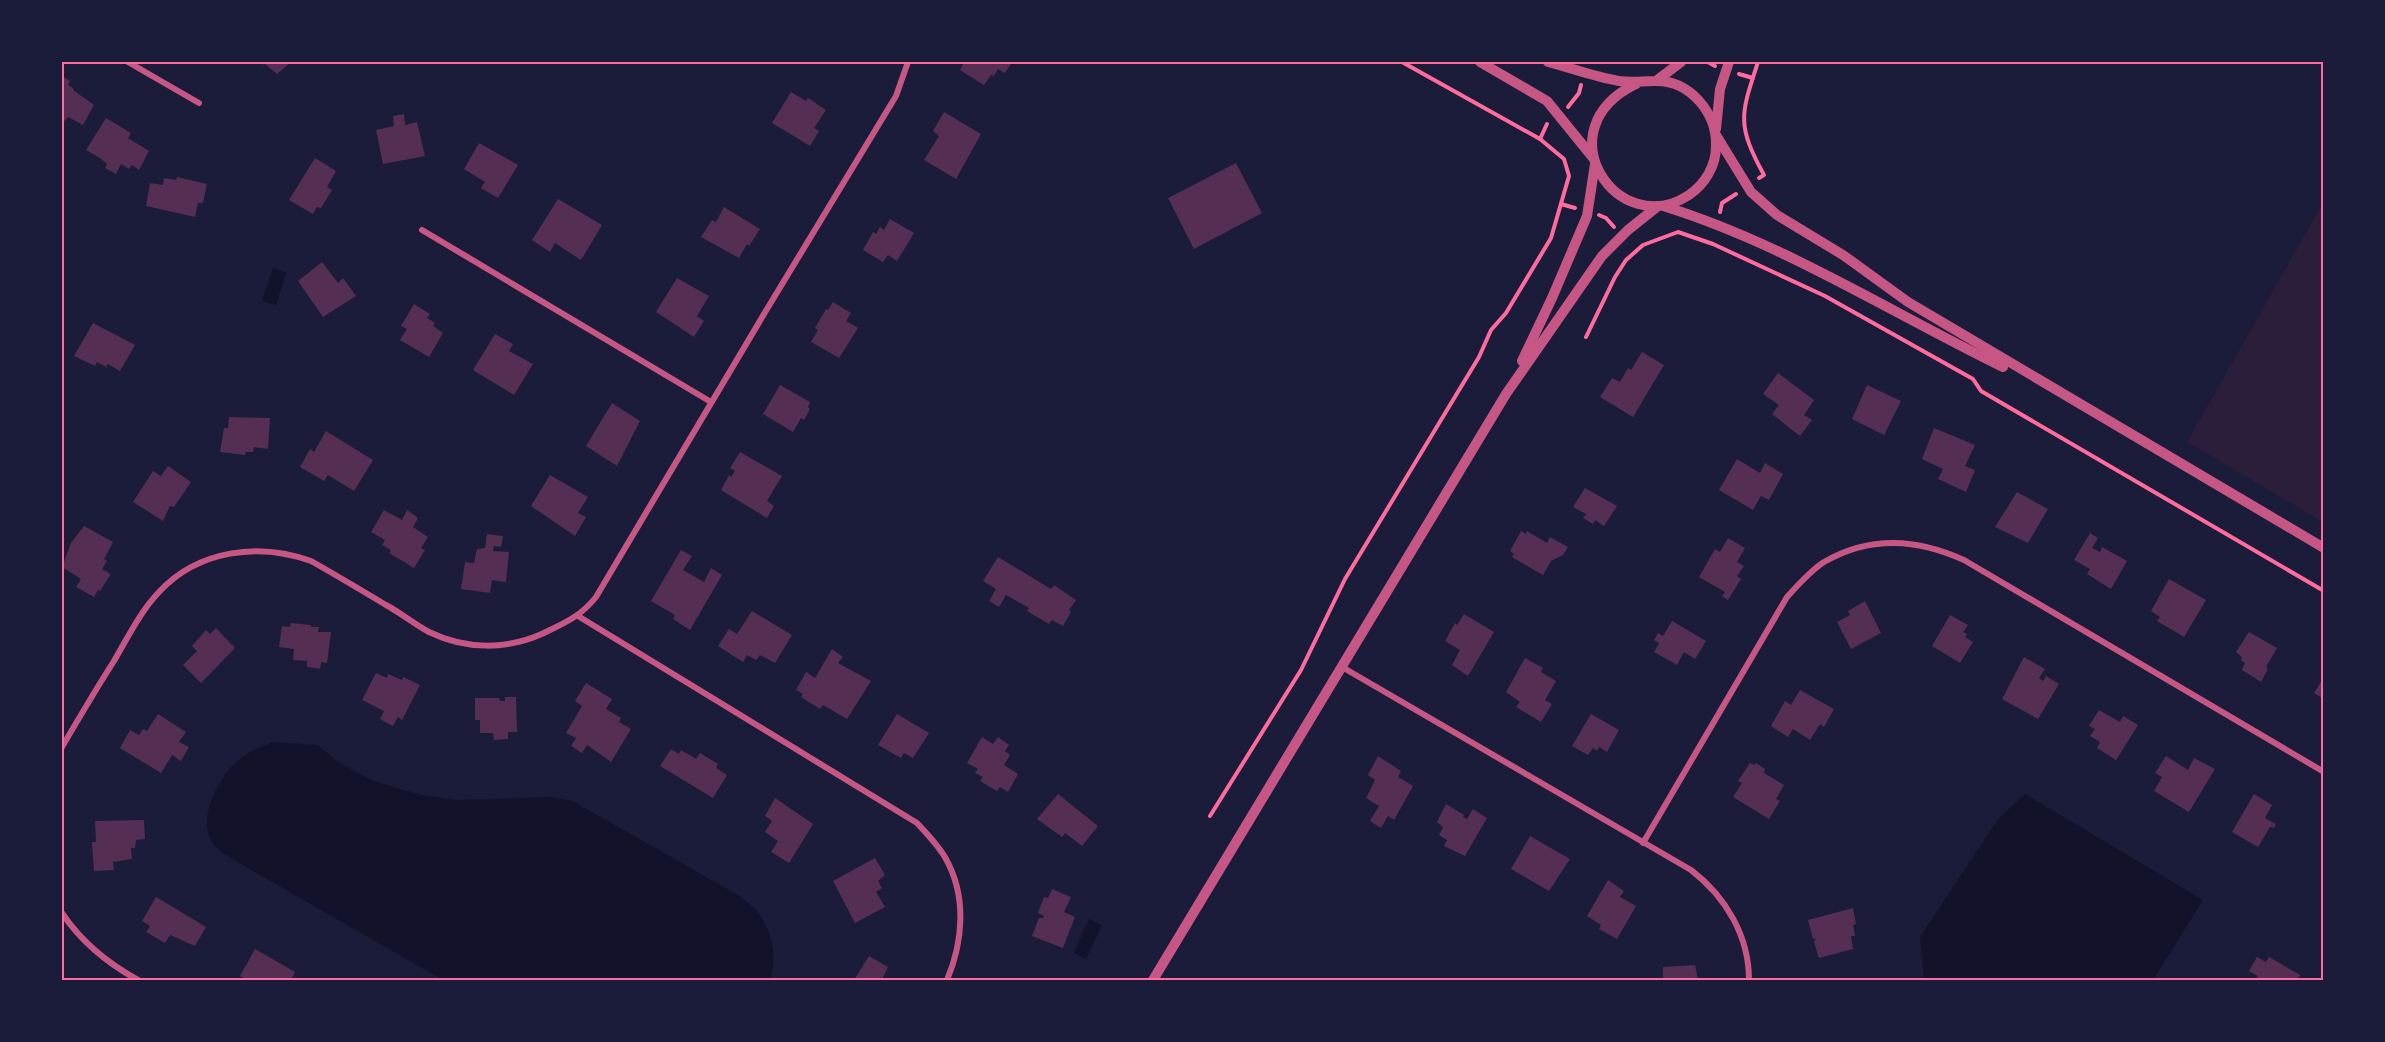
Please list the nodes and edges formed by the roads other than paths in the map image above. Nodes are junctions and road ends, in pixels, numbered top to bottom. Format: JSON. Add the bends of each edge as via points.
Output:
{"nodes":[{"id":1,"x":129,"y":62,"type":"edge"},
{"id":2,"x":908,"y":62,"type":"edge"},
{"id":3,"x":1480,"y":62,"type":"edge"},
{"id":4,"x":1548,"y":62,"type":"edge"},
{"id":5,"x":1681,"y":62,"type":"edge"},
{"id":6,"x":1729,"y":62,"type":"edge"},
{"id":7,"x":1656,"y":81,"type":"junction"},
{"id":8,"x":1636,"y":84,"type":"junction"},
{"id":9,"x":200,"y":103,"type":"dead end"},
{"id":10,"x":1716,"y":134,"type":"junction"},
{"id":11,"x":1595,"y":162,"type":"junction"},
{"id":12,"x":1660,"y":206,"type":"junction"},
{"id":13,"x":422,"y":230,"type":"dead end"},
{"id":14,"x":1506,"y":394,"type":"junction"},
{"id":15,"x":2066,"y":397,"type":"junction"},
{"id":16,"x":711,"y":402,"type":"junction"},
{"id":17,"x":2324,"y":548,"type":"edge"},
{"id":18,"x":578,"y":616,"type":"junction"},
{"id":19,"x":1342,"y":667,"type":"junction"},
{"id":20,"x":62,"y":747,"type":"edge"},
{"id":21,"x":2324,"y":772,"type":"edge"},
{"id":22,"x":1643,"y":843,"type":"junction"},
{"id":23,"x":62,"y":914,"type":"edge"},
{"id":24,"x":138,"y":981,"type":"edge"},
{"id":25,"x":947,"y":981,"type":"edge"},
{"id":26,"x":1153,"y":981,"type":"edge"},
{"id":27,"x":1749,"y":981,"type":"edge"}],
"edges":[{"from":1,"to":9,"type":"street"},
{"from":2,"to":16,"type":"street","via":[[896,96]]},
{"from":3,"to":11,"type":"street","via":[[1547,101]]},
{"from":4,"to":8,"type":"street"},
{"from":5,"to":7,"type":"street"},
{"from":6,"to":10,"type":"street","via":[[1720,89]]},
{"from":7,"to":8,"type":"street"},
{"from":7,"to":10,"type":"street","via":[[1676,85],[1695,96],[1709,112]]},
{"from":8,"to":11,"type":"street","via":[[1618,93],[1594,125]]},
{"from":10,"to":12,"type":"street","via":[[1716,155],[1710,174],[1698,190],[1681,201]]},
{"from":10,"to":15,"type":"street","via":[[1748,186],[1777,214],[1908,302]]},
{"from":11,"to":12,"type":"street","via":[[1605,182],[1620,196],[1638,204]]},
{"from":11,"to":14,"type":"street","via":[[1587,216]]},
{"from":12,"to":14,"type":"street","via":[[1602,256]]},
{"from":12,"to":15,"type":"street","via":[[1717,224],[1802,262],[1930,331]]},
{"from":13,"to":16,"type":"street"},
{"from":14,"to":19,"type":"street"},
{"from":15,"to":17,"type":"street"},
{"from":16,"to":18,"type":"street","via":[[596,597]]},
{"from":18,"to":20,"type":"street","via":[[513,645],[455,642],[428,632],[387,605],[290,553],[242,551],[220,556],[175,577],[145,609]]},
{"from":18,"to":25,"type":"street","via":[[917,823],[946,859],[956,887],[960,939]]},
{"from":19,"to":22,"type":"street"},
{"from":19,"to":26,"type":"street"},
{"from":21,"to":22,"type":"street","via":[[1964,560],[1925,545],[1896,542],[1869,545],[1824,563],[1787,597]]},
{"from":22,"to":27,"type":"street","via":[[1691,870],[1724,902],[1746,950]]},
{"from":23,"to":24,"type":"street","via":[[98,955]]}]}
